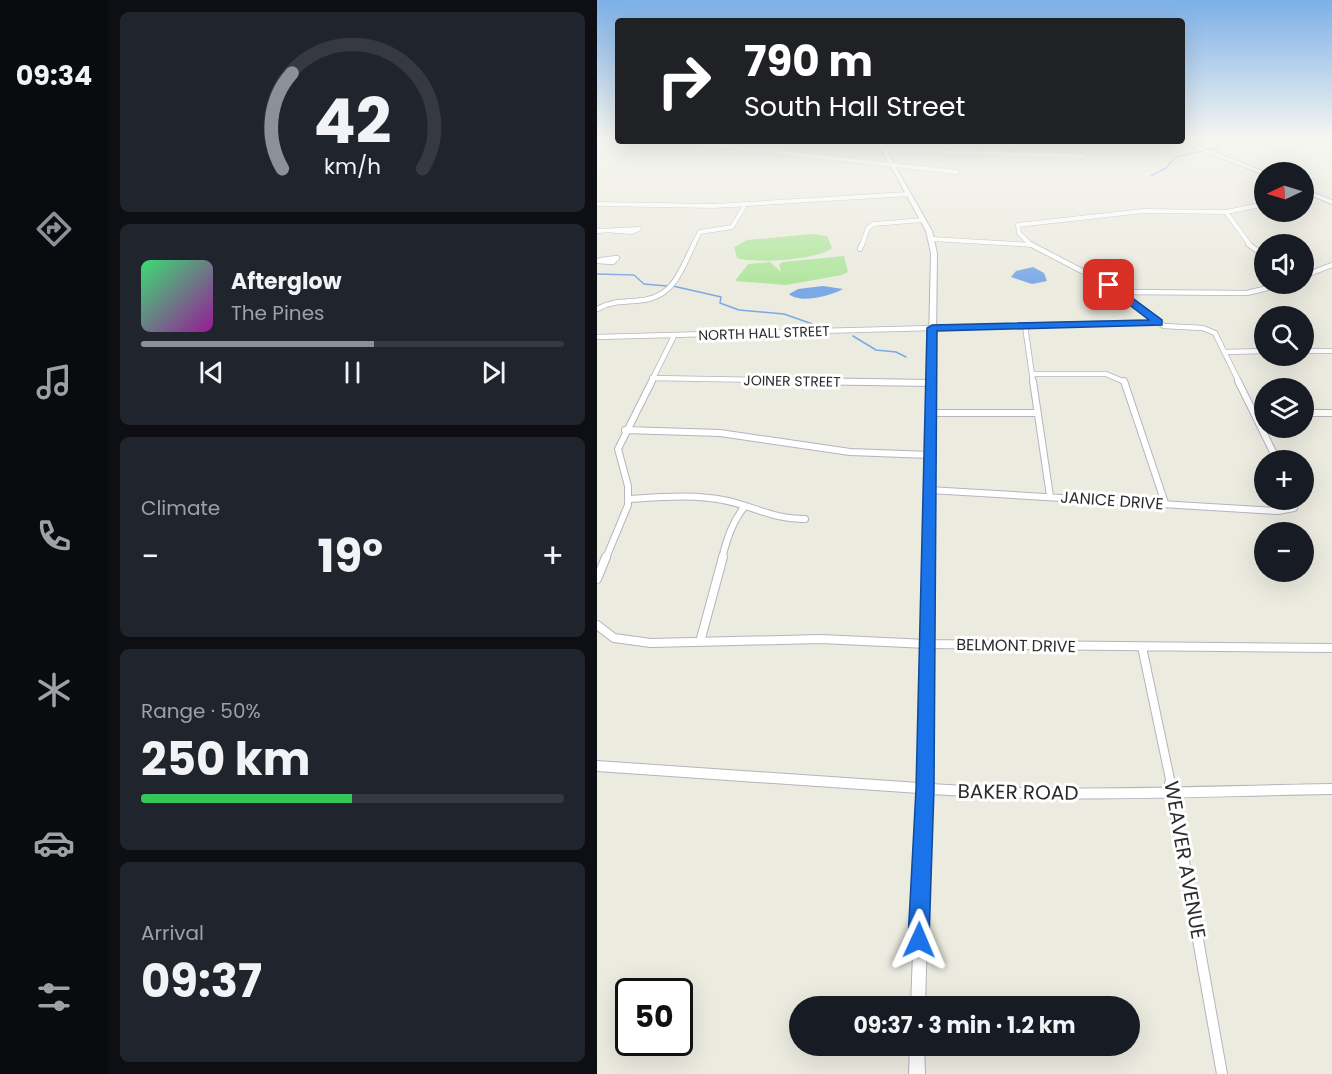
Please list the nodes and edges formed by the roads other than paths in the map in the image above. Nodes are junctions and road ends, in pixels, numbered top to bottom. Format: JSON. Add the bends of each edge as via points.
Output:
{"nodes":[{"id":1,"x":905,"y":187,"type":"edge"},
{"id":2,"x":908,"y":194,"type":"junction"},
{"id":3,"x":1314,"y":195,"type":"edge"},
{"id":4,"x":1332,"y":202,"type":"edge"},
{"id":5,"x":597,"y":204,"type":"edge"},
{"id":6,"x":607,"y":204,"type":"junction"},
{"id":7,"x":1254,"y":206,"type":"edge"},
{"id":8,"x":744,"y":207,"type":"junction"},
{"id":9,"x":597,"y":211,"type":"edge"},
{"id":10,"x":1226,"y":212,"type":"junction"},
{"id":11,"x":923,"y":220,"type":"junction"},
{"id":12,"x":597,"y":231,"type":"edge"},
{"id":13,"x":614,"y":231,"type":"junction"},
{"id":14,"x":931,"y":239,"type":"junction"},
{"id":15,"x":1029,"y":243,"type":"junction"},
{"id":16,"x":1254,"y":248,"type":"edge"},
{"id":17,"x":860,"y":249,"type":"dead end"},
{"id":18,"x":1332,"y":265,"type":"edge"},
{"id":19,"x":1314,"y":271,"type":"edge"},
{"id":20,"x":1254,"y":291,"type":"edge"},
{"id":21,"x":1120,"y":292,"type":"junction"},
{"id":22,"x":597,"y":309,"type":"edge"},
{"id":23,"x":1159,"y":322,"type":"junction"},
{"id":24,"x":1025,"y":326,"type":"junction"},
{"id":25,"x":932,"y":328,"type":"junction"},
{"id":26,"x":674,"y":336,"type":"junction"},
{"id":27,"x":597,"y":337,"type":"edge"},
{"id":28,"x":1254,"y":351,"type":"edge"},
{"id":29,"x":1314,"y":351,"type":"edge"},
{"id":30,"x":1332,"y":351,"type":"edge"},
{"id":31,"x":1224,"y":352,"type":"junction"},
{"id":32,"x":1032,"y":374,"type":"junction"},
{"id":33,"x":652,"y":378,"type":"junction"},
{"id":34,"x":931,"y":383,"type":"junction"},
{"id":35,"x":931,"y":413,"type":"junction"},
{"id":36,"x":1038,"y":413,"type":"junction"},
{"id":37,"x":1254,"y":413,"type":"edge"},
{"id":38,"x":1314,"y":413,"type":"edge"},
{"id":39,"x":1332,"y":413,"type":"edge"},
{"id":40,"x":625,"y":430,"type":"junction"},
{"id":41,"x":930,"y":455,"type":"junction"},
{"id":42,"x":929,"y":489,"type":"junction"},
{"id":43,"x":1050,"y":496,"type":"junction"},
{"id":44,"x":629,"y":499,"type":"junction"},
{"id":45,"x":1165,"y":503,"type":"junction"},
{"id":46,"x":745,"y":506,"type":"junction"},
{"id":47,"x":1254,"y":509,"type":"edge"},
{"id":48,"x":1264,"y":510,"type":"edge"},
{"id":49,"x":1284,"y":510,"type":"edge"},
{"id":50,"x":805,"y":519,"type":"dead end"},
{"id":51,"x":597,"y":579,"type":"edge"},
{"id":52,"x":598,"y":629,"type":"edge"},
{"id":53,"x":700,"y":642,"type":"junction"},
{"id":54,"x":927,"y":644,"type":"junction"},
{"id":55,"x":1142,"y":647,"type":"junction"},
{"id":56,"x":1332,"y":648,"type":"edge"},
{"id":57,"x":597,"y":766,"type":"edge"},
{"id":58,"x":925,"y":789,"type":"junction"},
{"id":59,"x":1332,"y":789,"type":"edge"},
{"id":60,"x":1173,"y":792,"type":"junction"},
{"id":61,"x":918,"y":996,"type":"edge"},
{"id":62,"x":917,"y":1056,"type":"edge"},
{"id":63,"x":917,"y":1074,"type":"edge"},
{"id":64,"x":1222,"y":1074,"type":"edge"}],
"edges":[{"from":1,"to":2,"type":"main road"},
{"from":2,"to":8,"type":"street"},
{"from":2,"to":11,"type":"main road"},
{"from":3,"to":4,"type":"main road"},
{"from":5,"to":6,"type":"street"},
{"from":6,"to":8,"type":"street"},
{"from":6,"to":9,"type":"street"},
{"from":7,"to":10,"type":"street"},
{"from":8,"to":22,"type":"street","via":[[732,227],[700,232],[661,297],[611,303]]},
{"from":10,"to":15,"type":"street","via":[[1143,211],[1020,224],[1017,229]]},
{"from":10,"to":16,"type":"street"},
{"from":11,"to":14,"type":"main road"},
{"from":11,"to":17,"type":"street","via":[[870,226]]},
{"from":12,"to":13,"type":"street"},
{"from":13,"to":13,"type":"street","via":[[632,232],[639,229],[631,227]]},
{"from":14,"to":15,"type":"street"},
{"from":14,"to":25,"type":"main road"},
{"from":15,"to":21,"type":"street"},
{"from":18,"to":19,"type":"street"},
{"from":20,"to":21,"type":"street"},
{"from":21,"to":23,"type":"street"},
{"from":23,"to":24,"type":"street","name":"NORTH HALL STREET"},
{"from":23,"to":31,"type":"street","via":[[1171,327],[1210,330]]},
{"from":24,"to":25,"type":"street","name":"NORTH HALL STREET"},
{"from":24,"to":32,"type":"street"},
{"from":25,"to":26,"type":"street","name":"NORTH HALL STREET"},
{"from":25,"to":34,"type":"main road"},
{"from":26,"to":27,"type":"street","name":"NORTH HALL STREET"},
{"from":26,"to":33,"type":"street"},
{"from":28,"to":31,"type":"street"},
{"from":29,"to":30,"type":"street"},
{"from":31,"to":37,"type":"street"},
{"from":32,"to":36,"type":"street"},
{"from":32,"to":45,"type":"street","via":[[1106,374],[1128,383]]},
{"from":33,"to":34,"type":"street","name":"JOINER STREET"},
{"from":33,"to":40,"type":"street"},
{"from":34,"to":35,"type":"main road"},
{"from":35,"to":36,"type":"street"},
{"from":35,"to":41,"type":"main road"},
{"from":36,"to":43,"type":"street"},
{"from":38,"to":39,"type":"street"},
{"from":40,"to":41,"type":"street","via":[[720,433],[850,452]]},
{"from":40,"to":44,"type":"street","via":[[618,449]]},
{"from":41,"to":42,"type":"main road"},
{"from":42,"to":43,"type":"street","name":"JANICE DRIVE"},
{"from":42,"to":54,"type":"main road"},
{"from":43,"to":45,"type":"street","name":"JANICE DRIVE"},
{"from":44,"to":46,"type":"street","via":[[691,497]]},
{"from":44,"to":51,"type":"street"},
{"from":45,"to":47,"type":"street","name":"JANICE DRIVE"},
{"from":46,"to":50,"type":"street","via":[[791,521]]},
{"from":46,"to":53,"type":"street","via":[[729,533]]},
{"from":48,"to":49,"type":"street","name":"JANICE DRIVE"},
{"from":52,"to":53,"type":"street","name":"BELMONT DRIVE","via":[[614,638],[637,643]]},
{"from":53,"to":54,"type":"street","name":"BELMONT DRIVE","via":[[821,639]]},
{"from":54,"to":55,"type":"street","name":"BELMONT DRIVE"},
{"from":54,"to":58,"type":"main road"},
{"from":55,"to":56,"type":"street","name":"BELMONT DRIVE"},
{"from":55,"to":60,"type":"street","name":"WEAVER AVENUE"},
{"from":57,"to":58,"type":"main road","name":"BAKER ROAD"},
{"from":58,"to":60,"type":"main road","name":"BAKER ROAD"},
{"from":58,"to":61,"type":"main road"},
{"from":59,"to":60,"type":"main road","name":"BAKER ROAD"},
{"from":60,"to":64,"type":"street","name":"WEAVER AVENUE"},
{"from":62,"to":63,"type":"main road"}]}
